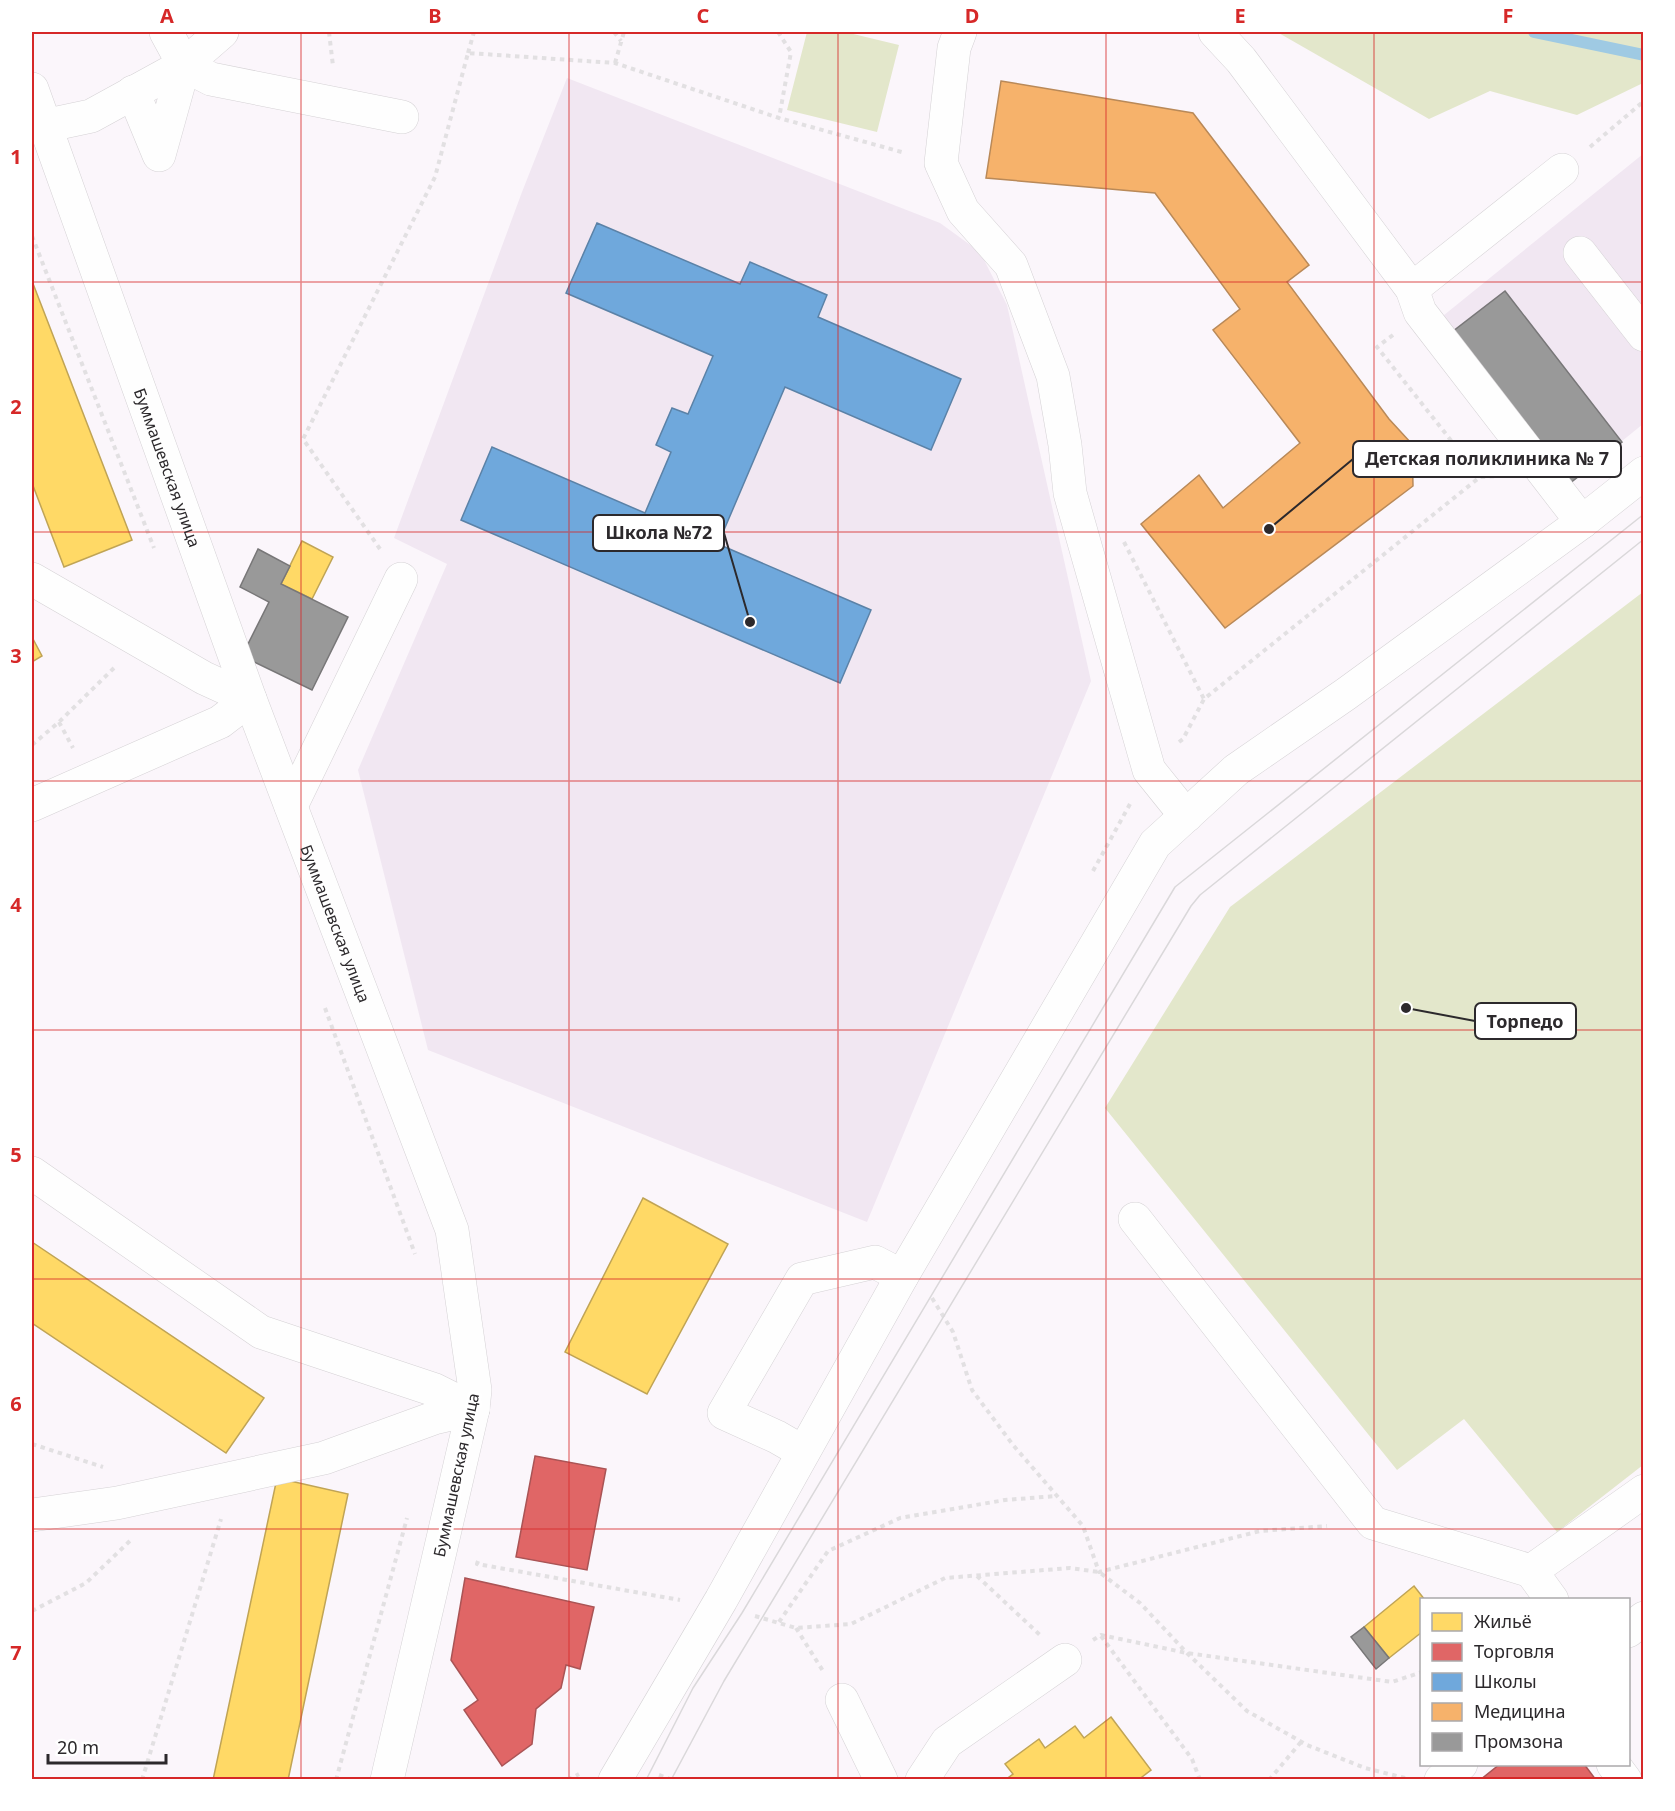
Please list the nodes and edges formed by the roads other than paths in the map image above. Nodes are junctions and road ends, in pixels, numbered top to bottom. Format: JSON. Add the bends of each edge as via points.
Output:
{"nodes":[{"id":1,"x":166,"y":32,"type":"edge"},
{"id":2,"x":222,"y":32,"type":"edge"},
{"id":3,"x":960,"y":32,"type":"edge"},
{"id":4,"x":1215,"y":32,"type":"edge"},
{"id":5,"x":184,"y":65,"type":"junction"},
{"id":6,"x":32,"y":89,"type":"edge"},
{"id":7,"x":133,"y":93,"type":"junction"},
{"id":8,"x":402,"y":117,"type":"dead end"},
{"id":9,"x":44,"y":126,"type":"junction"},
{"id":10,"x":1562,"y":170,"type":"road end"},
{"id":11,"x":1580,"y":253,"type":"dead end"},
{"id":12,"x":1412,"y":288,"type":"junction"},
{"id":13,"x":1644,"y":335,"type":"edge"},
{"id":14,"x":1644,"y":473,"type":"edge"},
{"id":15,"x":1582,"y":522,"type":"junction"},
{"id":16,"x":32,"y":579,"type":"edge"},
{"id":17,"x":401,"y":579,"type":"road end"},
{"id":18,"x":250,"y":699,"type":"junction"},
{"id":19,"x":32,"y":805,"type":"edge"},
{"id":20,"x":291,"y":806,"type":"junction"},
{"id":21,"x":1186,"y":816,"type":"junction"},
{"id":22,"x":32,"y":1173,"type":"edge"},
{"id":23,"x":1135,"y":1219,"type":"dead end"},
{"id":24,"x":902,"y":1276,"type":"junction"},
{"id":25,"x":473,"y":1409,"type":"junction"},
{"id":26,"x":803,"y":1452,"type":"junction"},
{"id":27,"x":1644,"y":1491,"type":"edge"},
{"id":28,"x":32,"y":1515,"type":"edge"},
{"id":29,"x":1530,"y":1571,"type":"junction"},
{"id":30,"x":1551,"y":1598,"type":"edge"},
{"id":31,"x":1644,"y":1618,"type":"edge"},
{"id":32,"x":1630,"y":1630,"type":"edge"},
{"id":33,"x":1065,"y":1660,"type":"road end"},
{"id":34,"x":842,"y":1700,"type":"road end"},
{"id":35,"x":1458,"y":1766,"type":"edge"},
{"id":36,"x":1615,"y":1766,"type":"edge"},
{"id":37,"x":387,"y":1779,"type":"edge"},
{"id":38,"x":615,"y":1779,"type":"edge"},
{"id":39,"x":881,"y":1779,"type":"edge"},
{"id":40,"x":922,"y":1779,"type":"edge"},
{"id":41,"x":1441,"y":1779,"type":"edge"},
{"id":42,"x":1625,"y":1779,"type":"edge"}],
"edges":[{"from":1,"to":5,"type":"street"},
{"from":2,"to":5,"type":"street"},
{"from":3,"to":21,"type":"street","via":[[954,48],[941,163],[963,210],[1011,265],[1053,376],[1070,493],[1149,770]]},
{"from":4,"to":12,"type":"street","via":[[1241,60]]},
{"from":5,"to":7,"type":"street"},
{"from":5,"to":7,"type":"street","via":[[159,155]]},
{"from":5,"to":8,"type":"street","via":[[211,79]]},
{"from":6,"to":9,"type":"street","name":"Буммашевская улица"},
{"from":7,"to":9,"type":"street","via":[[91,116]]},
{"from":9,"to":18,"type":"street","name":"Буммашевская улица"},
{"from":10,"to":12,"type":"street"},
{"from":11,"to":13,"type":"street"},
{"from":12,"to":15,"type":"street","via":[[1420,312]]},
{"from":14,"to":15,"type":"street"},
{"from":15,"to":21,"type":"street","via":[[1236,770]]},
{"from":16,"to":18,"type":"street","via":[[204,678]]},
{"from":17,"to":20,"type":"street"},
{"from":18,"to":19,"type":"street","via":[[220,722]]},
{"from":18,"to":20,"type":"street","name":"Буммашевская улица"},
{"from":20,"to":25,"type":"street","name":"Буммашевская улица","via":[[453,1230],[475,1390]]},
{"from":21,"to":24,"type":"street","via":[[1155,844]]},
{"from":22,"to":25,"type":"street","via":[[261,1332],[435,1390]]},
{"from":23,"to":29,"type":"street","via":[[1373,1523]]},
{"from":24,"to":26,"type":"street"},
{"from":24,"to":26,"type":"street","via":[[875,1262],[802,1279],[724,1413]]},
{"from":25,"to":28,"type":"street","via":[[434,1418],[324,1458],[117,1503]]},
{"from":25,"to":37,"type":"street","name":"Буммашевская улица"},
{"from":26,"to":38,"type":"street"},
{"from":27,"to":29,"type":"street"},
{"from":29,"to":30,"type":"street"},
{"from":31,"to":32,"type":"street"},
{"from":33,"to":40,"type":"street","via":[[947,1742]]},
{"from":34,"to":39,"type":"street"},
{"from":35,"to":41,"type":"street"},
{"from":36,"to":42,"type":"street"}]}
